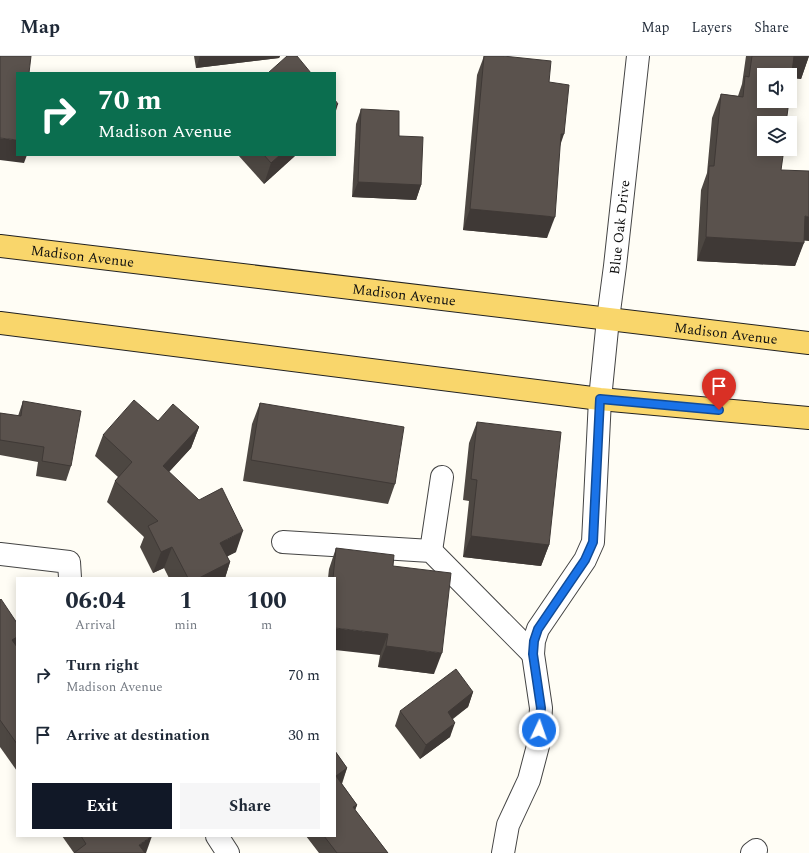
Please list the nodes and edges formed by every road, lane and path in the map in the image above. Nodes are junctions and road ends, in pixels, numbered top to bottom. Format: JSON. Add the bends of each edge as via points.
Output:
{"nodes":[{"id":1,"x":638,"y":56,"type":"edge"},
{"id":2,"x":0,"y":246,"type":"edge"},
{"id":3,"x":608,"y":319,"type":"junction"},
{"id":4,"x":0,"y":323,"type":"edge"},
{"id":5,"x":809,"y":343,"type":"edge"},
{"id":6,"x":600,"y":399,"type":"junction"},
{"id":7,"x":809,"y":418,"type":"edge"},
{"id":8,"x":442,"y":477,"type":"dead end"},
{"id":9,"x":283,"y":542,"type":"dead end"},
{"id":10,"x":431,"y":551,"type":"junction"},
{"id":11,"x":0,"y":554,"type":"edge"},
{"id":12,"x":70,"y":577,"type":"edge"},
{"id":13,"x":533,"y":654,"type":"junction"},
{"id":14,"x":218,"y":837,"type":"edge"},
{"id":15,"x":228,"y":853,"type":"edge"},
{"id":16,"x":503,"y":853,"type":"edge"}],
"edges":[{"from":1,"to":3,"type":"street","name":"Blue Oak Drive"},
{"from":2,"to":3,"type":"main road","name":"Madison Avenue"},
{"from":3,"to":5,"type":"main road","name":"Madison Avenue"},
{"from":3,"to":6,"type":"street","name":"Blue Oak Drive"},
{"from":4,"to":6,"type":"main road"},
{"from":6,"to":7,"type":"main road"},
{"from":6,"to":13,"type":"street","name":"Blue Oak Drive","via":[[593,542],[585,560],[538,629]]},
{"from":8,"to":10,"type":"street"},
{"from":9,"to":10,"type":"street"},
{"from":10,"to":13,"type":"street"},
{"from":11,"to":12,"type":"street","via":[[69,562]]},
{"from":13,"to":16,"type":"street","name":"Blue Oak Drive","via":[[541,708],[539,742],[528,780],[508,825]]},
{"from":14,"to":15,"type":"street"}]}
